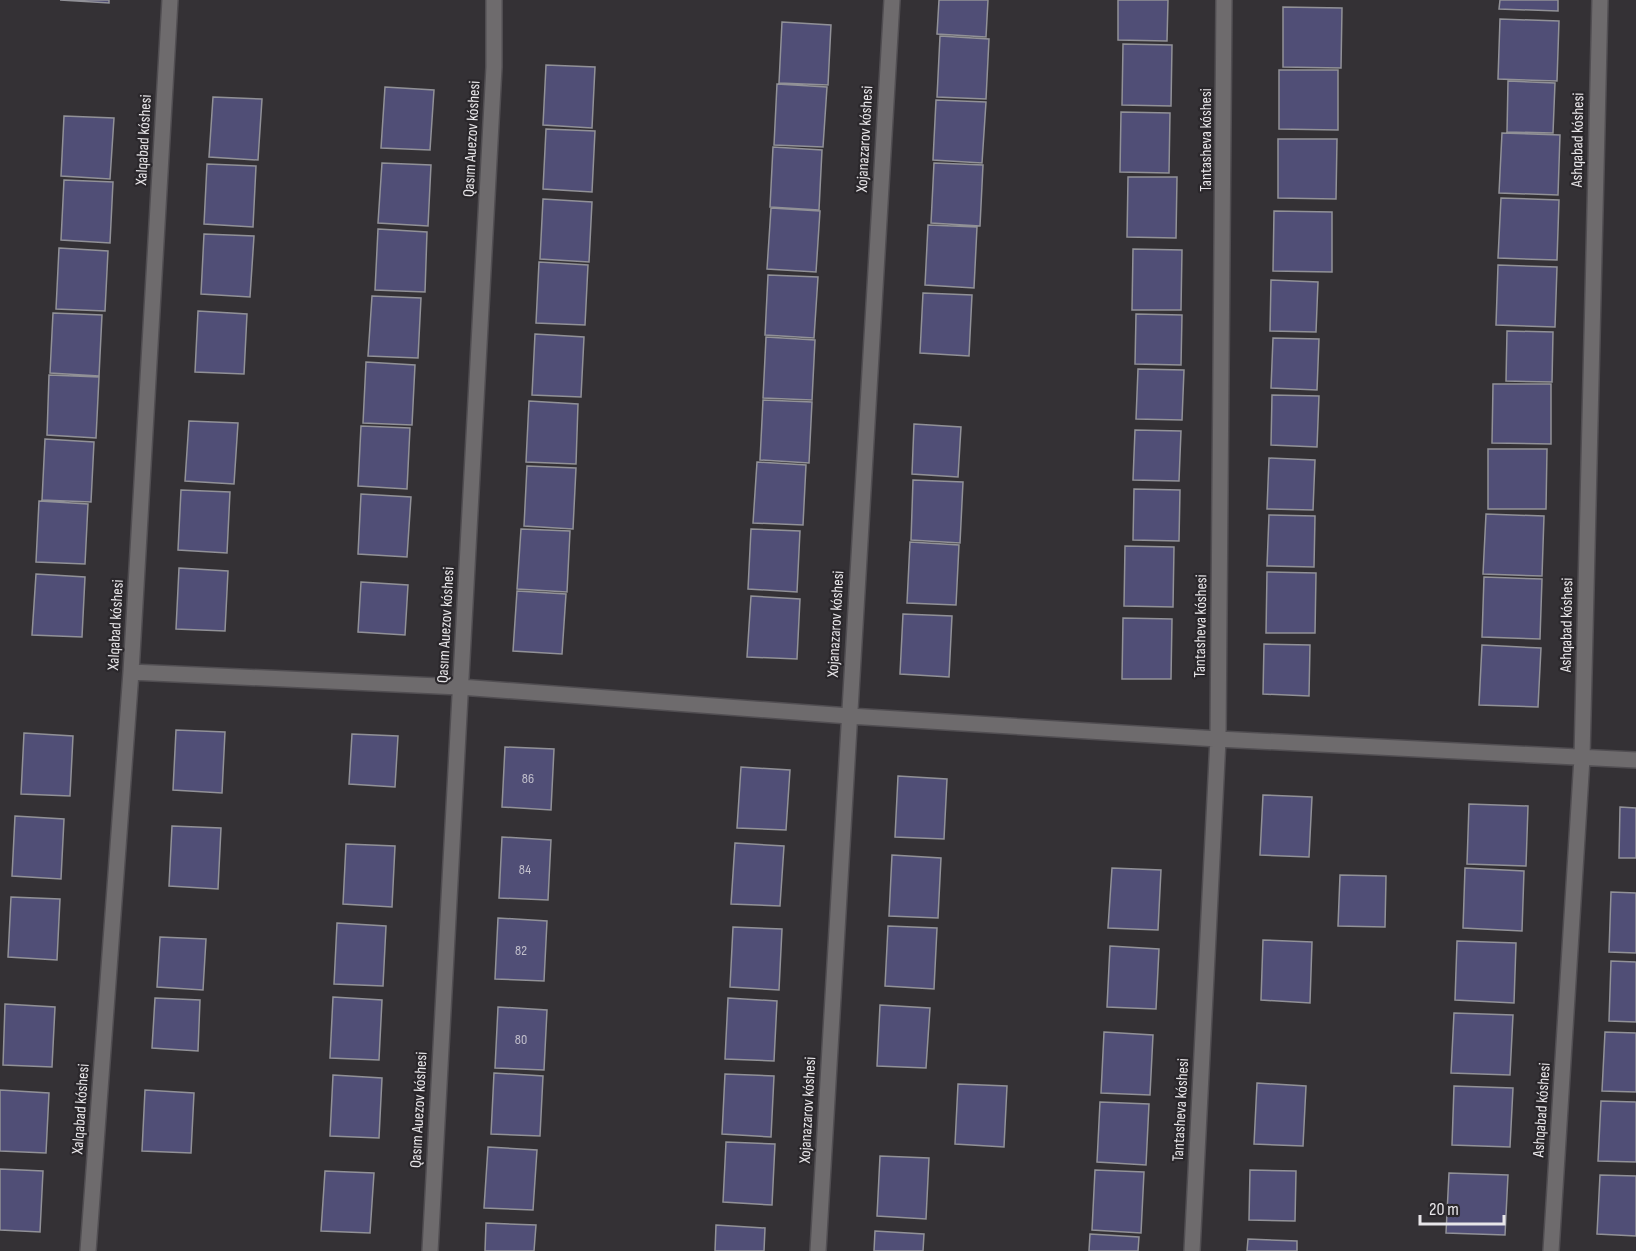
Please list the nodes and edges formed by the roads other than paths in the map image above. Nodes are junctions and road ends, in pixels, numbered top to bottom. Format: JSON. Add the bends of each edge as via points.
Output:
{"nodes":[{"id":1,"x":170,"y":0,"type":"edge"},
{"id":2,"x":494,"y":0,"type":"edge"},
{"id":3,"x":892,"y":0,"type":"edge"},
{"id":4,"x":1224,"y":0,"type":"edge"},
{"id":5,"x":1600,"y":0,"type":"edge"},
{"id":6,"x":131,"y":672,"type":"junction"},
{"id":7,"x":460,"y":687,"type":"junction"},
{"id":8,"x":849,"y":716,"type":"junction"},
{"id":9,"x":1218,"y":739,"type":"junction"},
{"id":10,"x":1582,"y":758,"type":"junction"},
{"id":11,"x":1636,"y":760,"type":"edge"},
{"id":12,"x":88,"y":1251,"type":"edge"},
{"id":13,"x":430,"y":1251,"type":"edge"},
{"id":14,"x":818,"y":1251,"type":"edge"},
{"id":15,"x":1192,"y":1251,"type":"edge"},
{"id":16,"x":1551,"y":1251,"type":"edge"}],
"edges":[{"from":1,"to":6,"type":"street","name":"Xalqabad kóshesi"},
{"from":2,"to":7,"type":"street","name":"Qasım Auezov kóshesi","via":[[494,67]]},
{"from":3,"to":8,"type":"street","name":"Xojanazarov kóshesi"},
{"from":4,"to":9,"type":"street","name":"Tantasheva kóshesi"},
{"from":5,"to":10,"type":"street","name":"Ashqabad kóshesi"},
{"from":6,"to":7,"type":"street"},
{"from":6,"to":12,"type":"street","name":"Xalqabad kóshesi"},
{"from":7,"to":8,"type":"street"},
{"from":7,"to":13,"type":"street","name":"Qasım Auezov kóshesi"},
{"from":8,"to":9,"type":"street"},
{"from":8,"to":14,"type":"street","name":"Xojanazarov kóshesi"},
{"from":9,"to":10,"type":"street"},
{"from":9,"to":15,"type":"street","name":"Tantasheva kóshesi"},
{"from":10,"to":11,"type":"street"},
{"from":10,"to":16,"type":"street","name":"Ashqabad kóshesi"}]}
